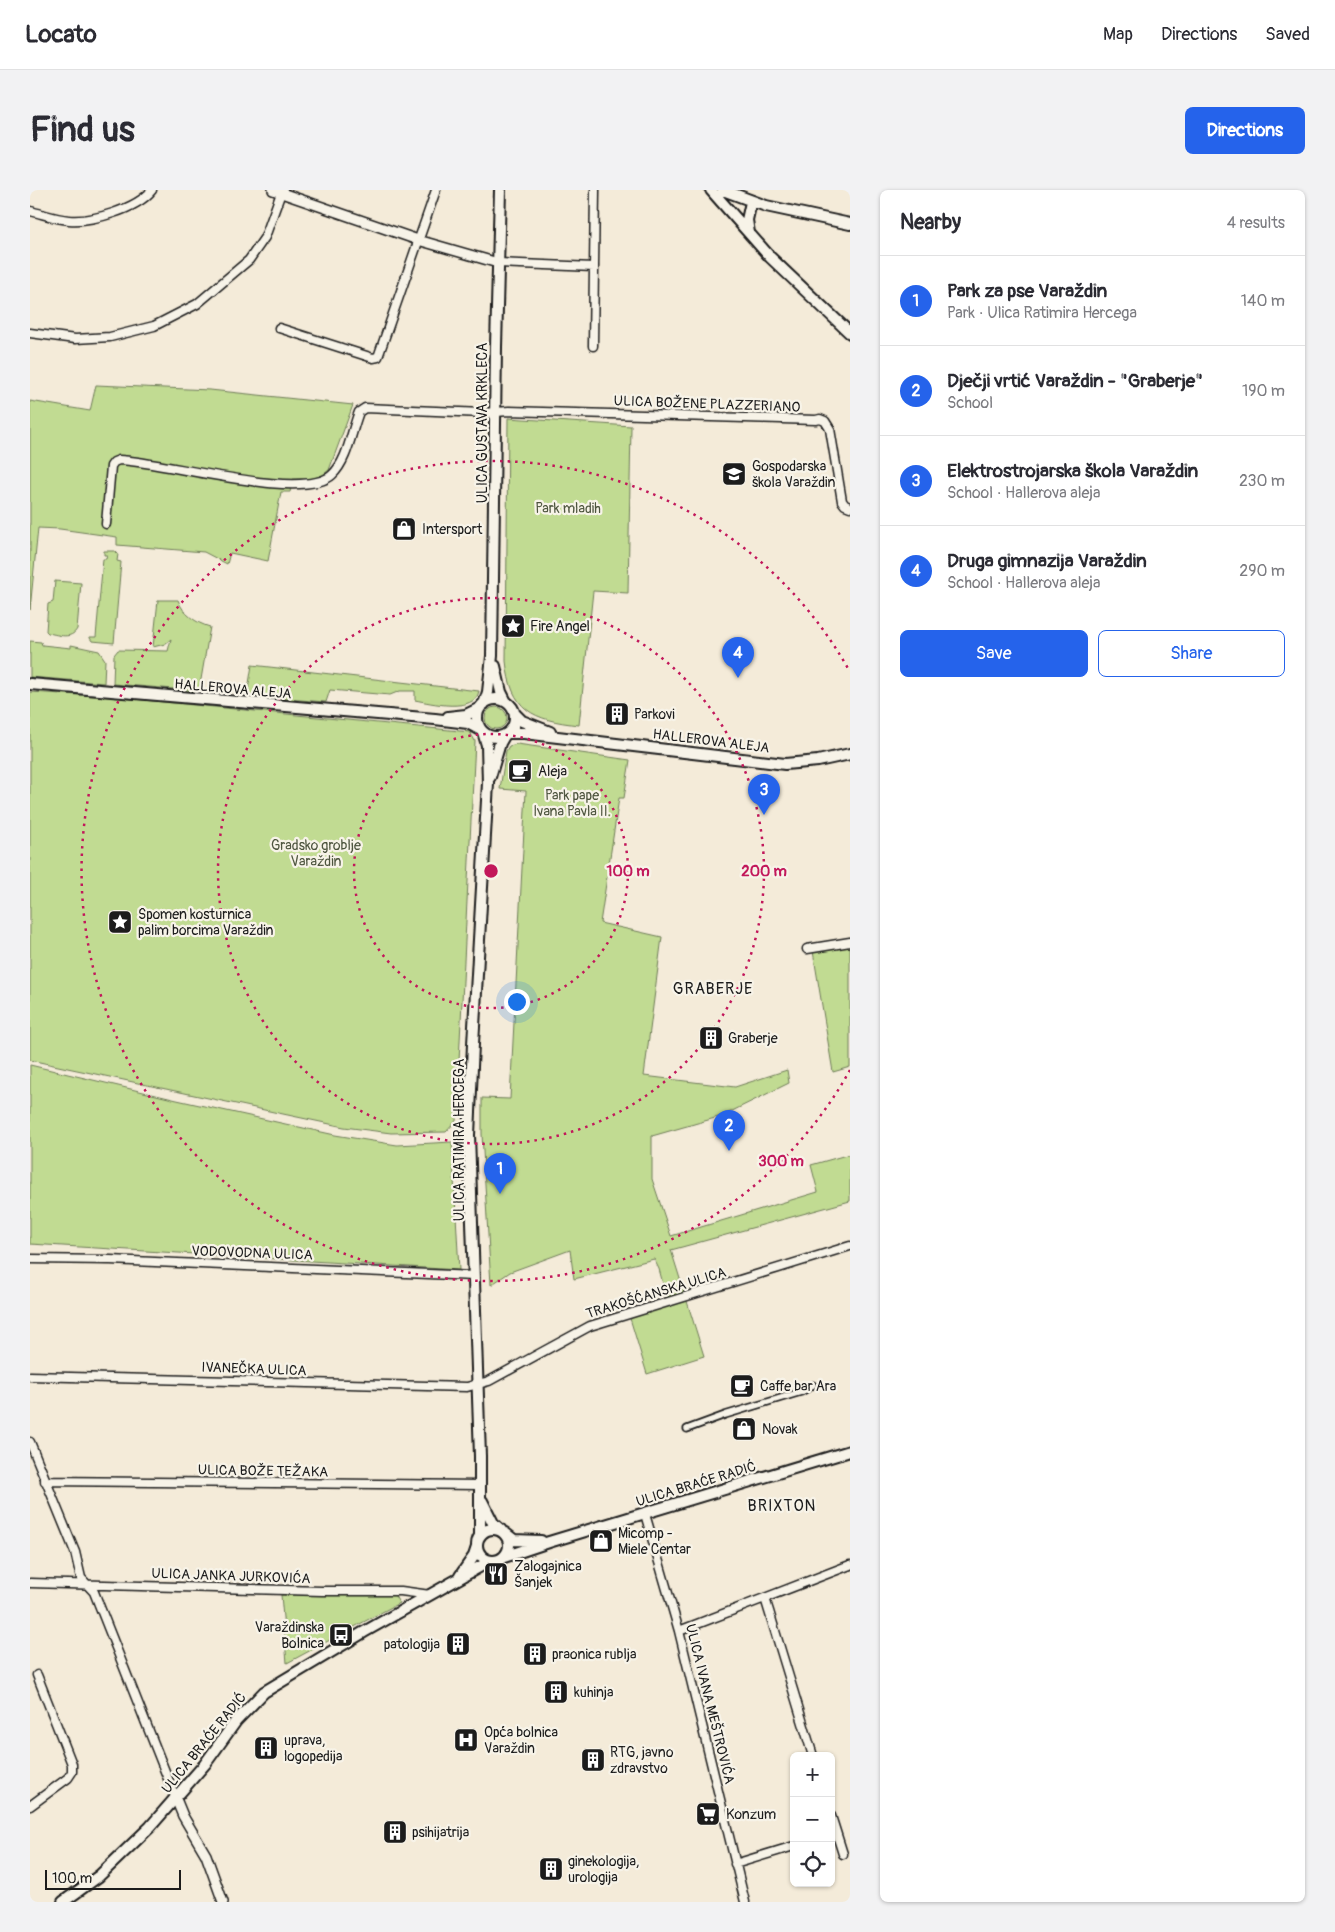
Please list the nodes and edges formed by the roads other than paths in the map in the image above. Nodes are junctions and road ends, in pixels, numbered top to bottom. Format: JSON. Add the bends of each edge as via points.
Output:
{"nodes":[{"id":1,"x":152,"y":190,"type":"edge"},
{"id":2,"x":436,"y":190,"type":"edge"},
{"id":3,"x":500,"y":190,"type":"edge"},
{"id":4,"x":595,"y":190,"type":"edge"},
{"id":5,"x":711,"y":190,"type":"edge"},
{"id":6,"x":723,"y":190,"type":"edge"},
{"id":7,"x":279,"y":191,"type":"edge"},
{"id":8,"x":751,"y":202,"type":"junction"},
{"id":9,"x":30,"y":211,"type":"edge"},
{"id":10,"x":850,"y":224,"type":"edge"},
{"id":11,"x":750,"y":234,"type":"junction"},
{"id":12,"x":418,"y":240,"type":"junction"},
{"id":13,"x":498,"y":264,"type":"junction"},
{"id":14,"x":594,"y":266,"type":"junction"},
{"id":15,"x":279,"y":328,"type":"dead end"},
{"id":16,"x":30,"y":333,"type":"edge"},
{"id":17,"x":850,"y":334,"type":"edge"},
{"id":18,"x":593,"y":346,"type":"dead end"},
{"id":19,"x":495,"y":412,"type":"junction"},
{"id":20,"x":850,"y":507,"type":"edge"},
{"id":21,"x":106,"y":524,"type":"dead end"},
{"id":22,"x":492,"y":656,"type":"junction"},
{"id":23,"x":30,"y":684,"type":"edge"},
{"id":24,"x":506,"y":702,"type":"junction"},
{"id":25,"x":482,"y":706,"type":"junction"},
{"id":26,"x":515,"y":714,"type":"junction"},
{"id":27,"x":434,"y":719,"type":"junction"},
{"id":28,"x":482,"y":731,"type":"junction"},
{"id":29,"x":506,"y":735,"type":"junction"},
{"id":30,"x":568,"y":738,"type":"junction"},
{"id":31,"x":850,"y":754,"type":"edge"},
{"id":32,"x":488,"y":783,"type":"junction"},
{"id":33,"x":850,"y":942,"type":"edge"},
{"id":34,"x":807,"y":949,"type":"dead end"},
{"id":35,"x":850,"y":1246,"type":"edge"},
{"id":36,"x":30,"y":1259,"type":"edge"},
{"id":37,"x":474,"y":1276,"type":"junction"},
{"id":38,"x":30,"y":1376,"type":"edge"},
{"id":39,"x":813,"y":1385,"type":"dead end"},
{"id":40,"x":477,"y":1386,"type":"junction"},
{"id":41,"x":687,"y":1429,"type":"dead end"},
{"id":42,"x":30,"y":1442,"type":"edge"},
{"id":43,"x":850,"y":1451,"type":"edge"},
{"id":44,"x":45,"y":1481,"type":"junction"},
{"id":45,"x":480,"y":1485,"type":"junction"},
{"id":46,"x":481,"y":1498,"type":"junction"},
{"id":47,"x":645,"y":1514,"type":"junction"},
{"id":48,"x":503,"y":1532,"type":"junction"},
{"id":49,"x":480,"y":1534,"type":"junction"},
{"id":50,"x":549,"y":1542,"type":"junction"},
{"id":51,"x":477,"y":1547,"type":"junction"},
{"id":52,"x":504,"y":1557,"type":"junction"},
{"id":53,"x":490,"y":1561,"type":"junction"},
{"id":54,"x":850,"y":1565,"type":"edge"},
{"id":55,"x":460,"y":1576,"type":"junction"},
{"id":56,"x":30,"y":1583,"type":"edge"},
{"id":57,"x":88,"y":1584,"type":"junction"},
{"id":58,"x":430,"y":1595,"type":"junction"},
{"id":59,"x":766,"y":1598,"type":"junction"},
{"id":60,"x":679,"y":1631,"type":"junction"},
{"id":61,"x":36,"y":1674,"type":"dead end"},
{"id":62,"x":812,"y":1752,"type":"edge"},
{"id":63,"x":176,"y":1799,"type":"junction"},
{"id":64,"x":30,"y":1806,"type":"edge"},
{"id":65,"x":835,"y":1835,"type":"edge"},
{"id":66,"x":790,"y":1847,"type":"edge"},
{"id":67,"x":843,"y":1854,"type":"dead end"},
{"id":68,"x":735,"y":1864,"type":"junction"},
{"id":69,"x":63,"y":1902,"type":"edge"},
{"id":70,"x":223,"y":1902,"type":"edge"},
{"id":71,"x":745,"y":1902,"type":"edge"}],
"edges":[{"from":1,"to":9,"type":"street","via":[[129,208],[102,216],[70,220]]},
{"from":2,"to":12,"type":"street"},
{"from":3,"to":13,"type":"main road","name":"ULICA GUSTAVA KRKLECA"},
{"from":4,"to":14,"type":"street"},
{"from":5,"to":11,"type":"main road"},
{"from":6,"to":8,"type":"main road"},
{"from":7,"to":12,"type":"street"},
{"from":7,"to":16,"type":"street","via":[[265,237],[250,260],[197,304],[154,326],[110,337],[75,339]]},
{"from":8,"to":10,"type":"main road"},
{"from":8,"to":11,"type":"main road","via":[[747,220]]},
{"from":11,"to":17,"type":"main road"},
{"from":12,"to":13,"type":"street"},
{"from":12,"to":15,"type":"street","via":[[378,357]]},
{"from":13,"to":14,"type":"street"},
{"from":13,"to":19,"type":"main road","name":"ULICA GUSTAVA KRKLECA"},
{"from":14,"to":18,"type":"street"},
{"from":19,"to":20,"type":"street","name":"ULICA BOŽENE PLAZZERIANO","via":[[820,419],[830,429],[842,501]]},
{"from":19,"to":21,"type":"street","name":"ULICA BOŽENE PLAZZERIANO","via":[[365,408],[357,416],[340,465],[326,480],[314,484],[278,484],[119,460],[112,466]]},
{"from":19,"to":22,"type":"main road","name":"ULICA GUSTAVA KRKLECA"},
{"from":22,"to":24,"type":"main road","name":"ULICA GUSTAVA KRKLECA"},
{"from":22,"to":25,"type":"main road","name":"ULICA GUSTAVA KRKLECA","via":[[488,692]]},
{"from":23,"to":27,"type":"main road","name":"HALLEROVA ALEJA"},
{"from":24,"to":25,"type":"main road","via":[[495,700]]},
{"from":24,"to":26,"type":"main road"},
{"from":25,"to":27,"type":"main road","name":"HALLEROVA ALEJA","via":[[466,715]]},
{"from":25,"to":28,"type":"main road","via":[[477,719]]},
{"from":26,"to":29,"type":"main road","via":[[514,725]]},
{"from":26,"to":30,"type":"main road","name":"HALLEROVA ALEJA","via":[[527,723]]},
{"from":27,"to":28,"type":"main road","name":"HALLEROVA ALEJA","via":[[468,724]]},
{"from":28,"to":29,"type":"main road","via":[[493,737]]},
{"from":28,"to":32,"type":"main road","name":"ULICA RATIMIRA HERCEGA","via":[[487,746]]},
{"from":29,"to":30,"type":"main road","name":"HALLEROVA ALEJA","via":[[524,733]]},
{"from":29,"to":32,"type":"main road","name":"ULICA RATIMIRA HERCEGA","via":[[500,743]]},
{"from":30,"to":31,"type":"main road","name":"HALLEROVA ALEJA","via":[[784,764]]},
{"from":32,"to":37,"type":"main road","name":"ULICA RATIMIRA HERCEGA","via":[[470,1109]]},
{"from":33,"to":34,"type":"street"},
{"from":35,"to":40,"type":"street","name":"TRAKOŠĆANSKA ULICA","via":[[590,1326]]},
{"from":36,"to":37,"type":"street","name":"VODOVODNA ULICA"},
{"from":37,"to":40,"type":"main road","name":"ULICA RATIMIRA HERCEGA"},
{"from":38,"to":40,"type":"street","name":"IVANEČKA ULICA"},
{"from":39,"to":41,"type":"street","via":[[801,1392]]},
{"from":40,"to":45,"type":"main road","name":"ULICA RATIMIRA HERCEGA"},
{"from":42,"to":44,"type":"street"},
{"from":43,"to":47,"type":"main road","name":"ULICA BRAĆE RADIĆ"},
{"from":44,"to":45,"type":"street","name":"ULICA BOŽE TEŽAKA"},
{"from":44,"to":57,"type":"street","via":[[75,1552],[81,1578]]},
{"from":45,"to":46,"type":"main road","name":"ULICA RATIMIRA HERCEGA"},
{"from":46,"to":48,"type":"main road","name":"ULICA RATIMIRA HERCEGA","via":[[493,1523]]},
{"from":46,"to":49,"type":"main road","name":"ULICA RATIMIRA HERCEGA"},
{"from":47,"to":50,"type":"main road","name":"ULICA BRAĆE RADIĆ"},
{"from":47,"to":60,"type":"street","name":"ULICA IVANA MEŠTROVIĆA"},
{"from":48,"to":49,"type":"main road","via":[[492,1528]]},
{"from":48,"to":50,"type":"main road","name":"ULICA BRAĆE RADIĆ","via":[[514,1540]]},
{"from":48,"to":52,"type":"main road","via":[[508,1538],[509,1548]]},
{"from":49,"to":51,"type":"main road"},
{"from":50,"to":52,"type":"main road","name":"ULICA BRAĆE RADIĆ"},
{"from":51,"to":53,"type":"main road","via":[[481,1556]]},
{"from":51,"to":55,"type":"main road","name":"ULICA BRAĆE RADIĆ"},
{"from":52,"to":53,"type":"main road"},
{"from":53,"to":55,"type":"main road","name":"ULICA BRAĆE RADIĆ"},
{"from":54,"to":59,"type":"street"},
{"from":55,"to":58,"type":"main road","name":"ULICA BRAĆE RADIĆ"},
{"from":56,"to":57,"type":"street","name":"ULICA JANKA JURKOVIĆA"},
{"from":57,"to":58,"type":"street","name":"ULICA JANKA JURKOVIĆA","via":[[401,1591]]},
{"from":57,"to":63,"type":"street","via":[[94,1592]]},
{"from":58,"to":63,"type":"main road","name":"ULICA BRAĆE RADIĆ","via":[[264,1692],[236,1721]]},
{"from":59,"to":60,"type":"street"},
{"from":59,"to":62,"type":"street"},
{"from":60,"to":68,"type":"street","name":"ULICA IVANA MEŠTROVIĆA"},
{"from":61,"to":64,"type":"street","via":[[72,1764],[72,1772]]},
{"from":63,"to":69,"type":"main road","name":"ULICA BRAĆE RADIĆ","via":[[105,1871]]},
{"from":63,"to":70,"type":"street","via":[[206,1855]]},
{"from":65,"to":67,"type":"street"},
{"from":66,"to":68,"type":"street"},
{"from":68,"to":71,"type":"street","name":"ULICA IVANA MEŠTROVIĆA"}]}
